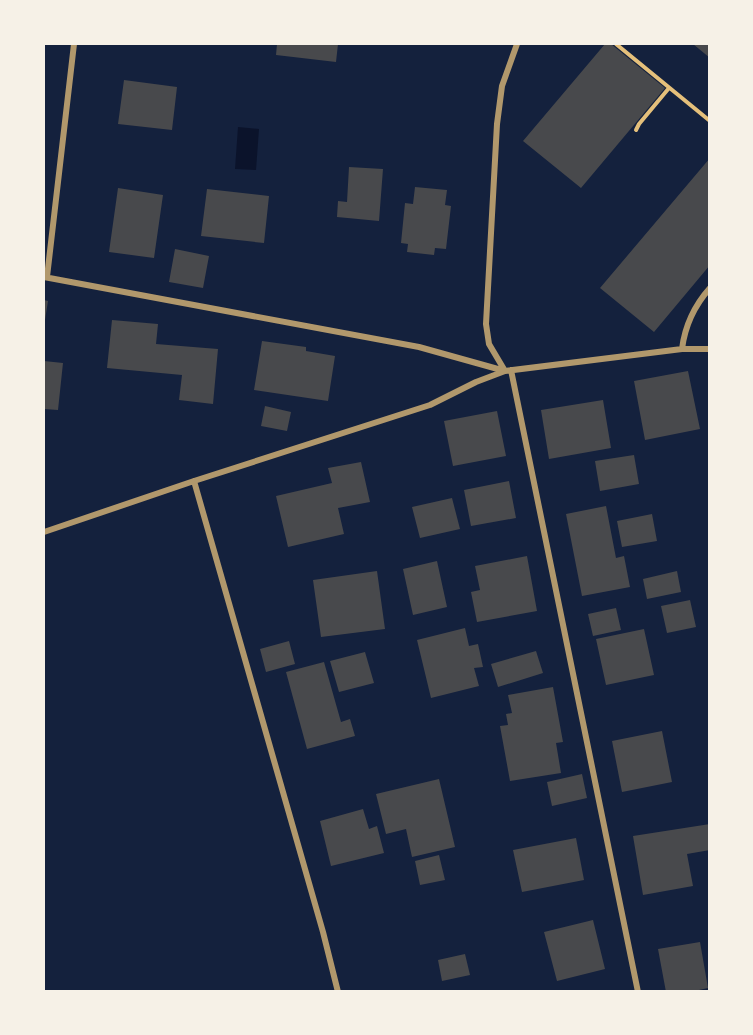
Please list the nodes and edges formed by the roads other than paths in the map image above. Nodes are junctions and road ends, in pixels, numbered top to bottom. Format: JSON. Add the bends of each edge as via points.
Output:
{"nodes":[{"id":1,"x":74,"y":44,"type":"edge"},
{"id":2,"x":516,"y":44,"type":"edge"},
{"id":3,"x":45,"y":277,"type":"edge"},
{"id":4,"x":710,"y":288,"type":"edge"},
{"id":5,"x":710,"y":348,"type":"edge"},
{"id":6,"x":682,"y":349,"type":"junction"},
{"id":7,"x":508,"y":371,"type":"junction"},
{"id":8,"x":194,"y":481,"type":"junction"},
{"id":9,"x":44,"y":532,"type":"edge"},
{"id":10,"x":338,"y":992,"type":"edge"},
{"id":11,"x":638,"y":992,"type":"edge"}],
"edges":[{"from":1,"to":3,"type":"street"},
{"from":2,"to":7,"type":"street","via":[[502,86],[497,124],[486,324],[489,344]]},
{"from":3,"to":7,"type":"street","via":[[419,347]]},
{"from":4,"to":6,"type":"street","via":[[698,302],[685,330]]},
{"from":5,"to":6,"type":"street"},
{"from":6,"to":7,"type":"street"},
{"from":7,"to":8,"type":"street","via":[[430,405]]},
{"from":7,"to":11,"type":"street"},
{"from":8,"to":9,"type":"street"},
{"from":8,"to":10,"type":"street"}]}
